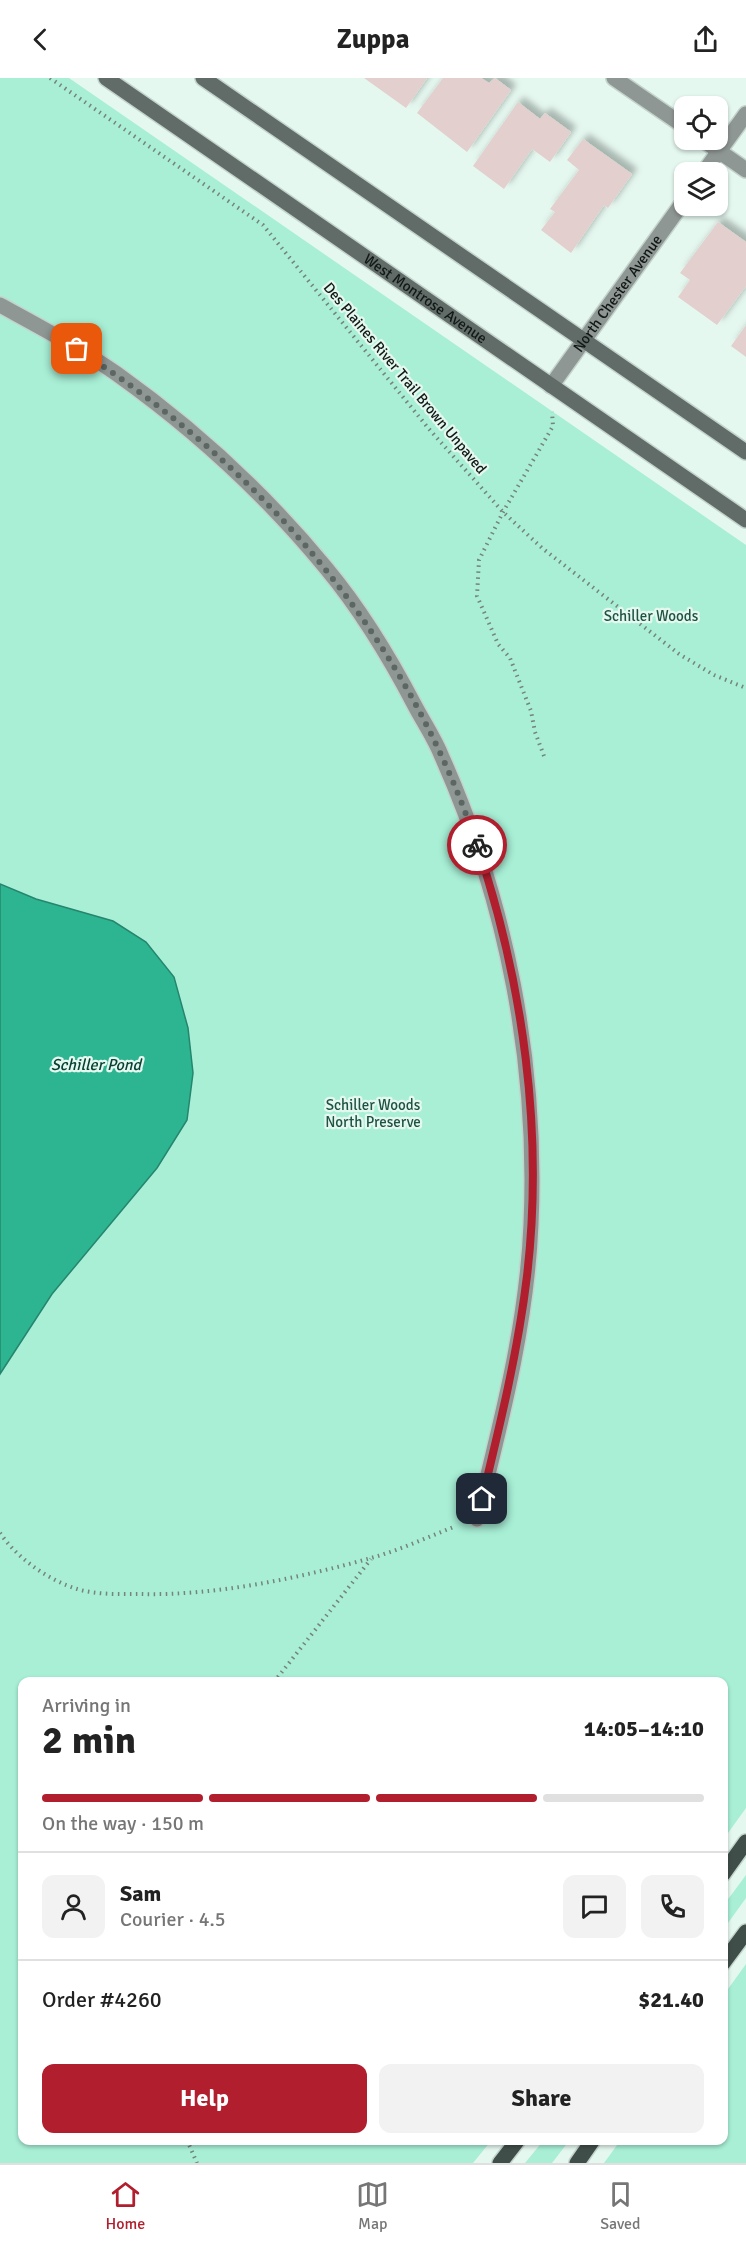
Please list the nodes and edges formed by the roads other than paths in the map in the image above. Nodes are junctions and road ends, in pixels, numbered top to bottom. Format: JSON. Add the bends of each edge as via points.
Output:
{"nodes":[{"id":1,"x":106,"y":78,"type":"edge"},
{"id":2,"x":203,"y":78,"type":"edge"},
{"id":3,"x":614,"y":78,"type":"edge"},
{"id":4,"x":746,"y":114,"type":"edge"},
{"id":5,"x":674,"y":119,"type":"edge"},
{"id":6,"x":717,"y":150,"type":"edge"},
{"id":7,"x":720,"y":152,"type":"junction"},
{"id":8,"x":712,"y":162,"type":"edge"},
{"id":9,"x":746,"y":170,"type":"edge"},
{"id":10,"x":674,"y":215,"type":"edge"},
{"id":11,"x":0,"y":305,"type":"edge"},
{"id":12,"x":584,"y":340,"type":"junction"},
{"id":13,"x":551,"y":386,"type":"junction"},
{"id":14,"x":746,"y":452,"type":"edge"},
{"id":15,"x":746,"y":520,"type":"edge"},
{"id":16,"x":477,"y":1519,"type":"road end"},
{"id":17,"x":746,"y":1842,"type":"edge"},
{"id":18,"x":728,"y":1867,"type":"edge"},
{"id":19,"x":746,"y":1932,"type":"edge"},
{"id":20,"x":728,"y":1957,"type":"edge"},
{"id":21,"x":514,"y":2145,"type":"edge"},
{"id":22,"x":590,"y":2145,"type":"edge"},
{"id":23,"x":501,"y":2163,"type":"edge"},
{"id":24,"x":577,"y":2163,"type":"edge"}],
"edges":[{"from":1,"to":13,"type":"main road","name":"West Montrose Avenue"},
{"from":2,"to":12,"type":"main road"},
{"from":3,"to":5,"type":"street"},
{"from":4,"to":7,"type":"street"},
{"from":6,"to":7,"type":"street"},
{"from":7,"to":8,"type":"street"},
{"from":7,"to":9,"type":"street"},
{"from":10,"to":12,"type":"street","name":"North Chester Avenue"},
{"from":11,"to":16,"type":"street","via":[[58,336],[158,405],[280,515],[328,570],[369,627],[441,754],[471,828],[497,911],[518,1010],[526,1061],[532,1162],[527,1276],[506,1398]]},
{"from":12,"to":13,"type":"street","name":"North Chester Avenue"},
{"from":12,"to":14,"type":"main road"},
{"from":13,"to":15,"type":"main road","name":"West Montrose Avenue"},
{"from":17,"to":18,"type":"main road"},
{"from":19,"to":20,"type":"main road"},
{"from":21,"to":23,"type":"main road"},
{"from":22,"to":24,"type":"main road"}]}
